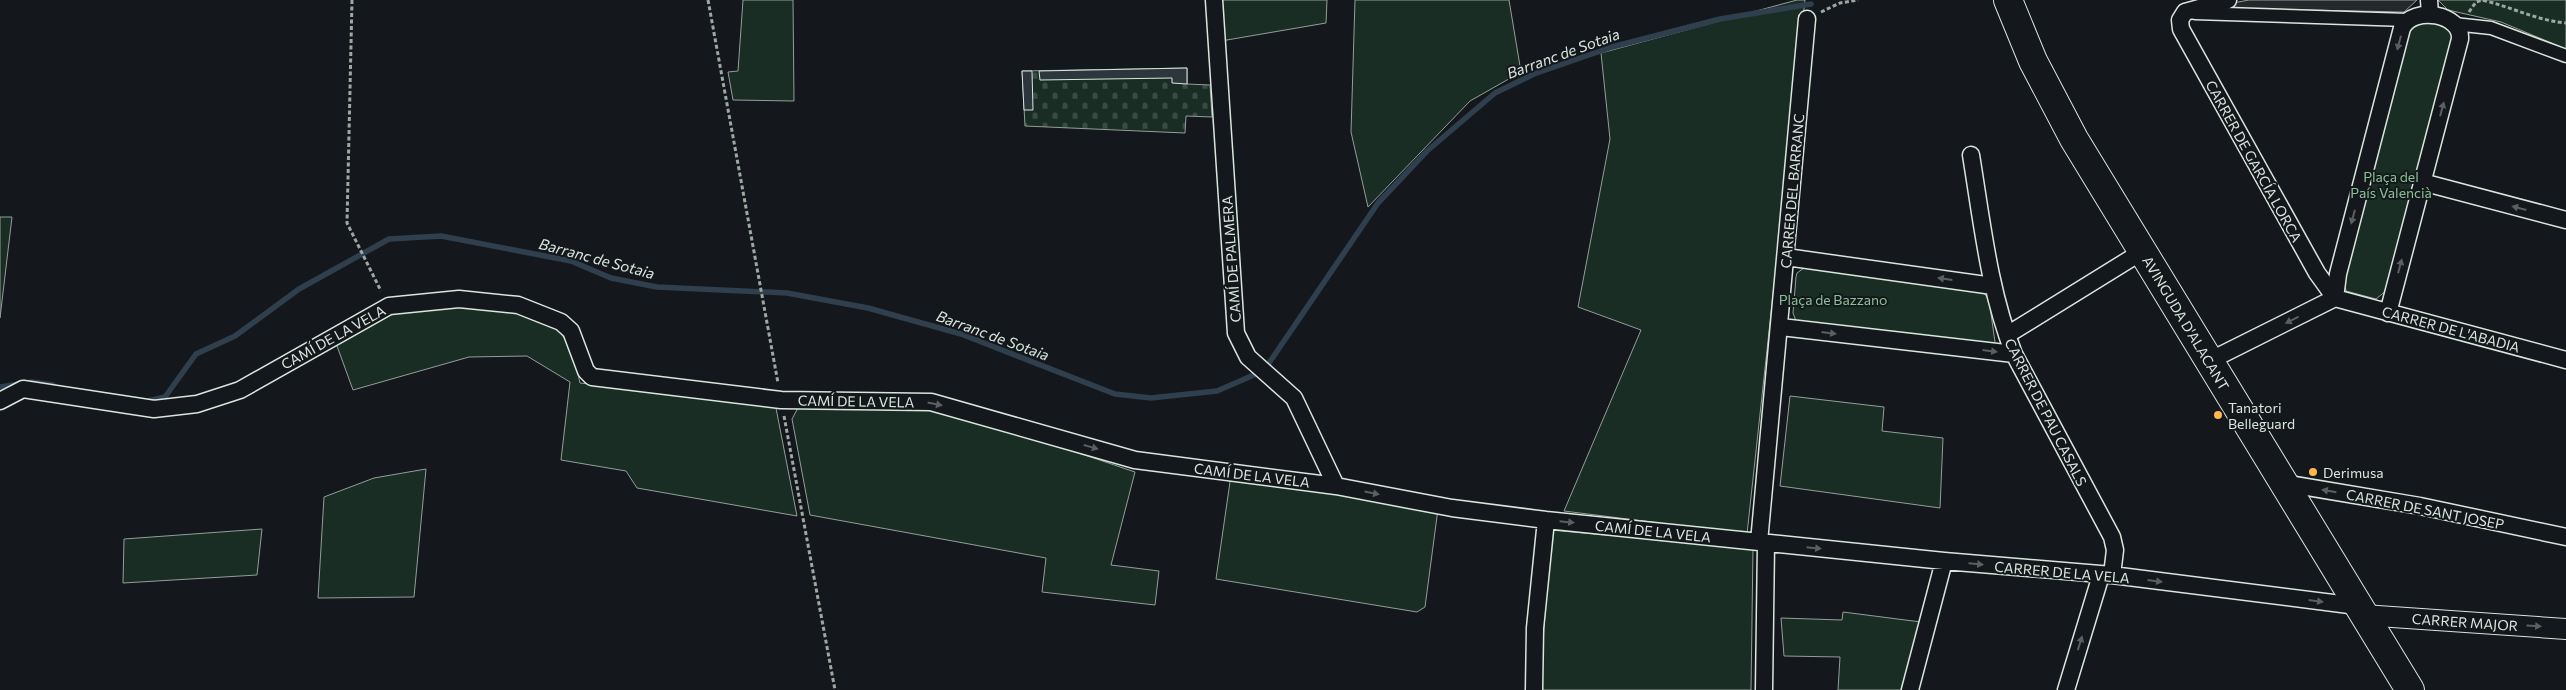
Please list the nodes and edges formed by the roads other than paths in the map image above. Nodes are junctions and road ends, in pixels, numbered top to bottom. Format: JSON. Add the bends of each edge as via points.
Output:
{"nodes":[{"id":1,"x":1214,"y":0,"type":"edge"},
{"id":2,"x":2008,"y":0,"type":"edge"},
{"id":3,"x":2228,"y":0,"type":"edge"},
{"id":4,"x":2430,"y":8,"type":"edge"},
{"id":5,"x":2182,"y":16,"type":"junction"},
{"id":6,"x":1807,"y":19,"type":"road end"},
{"id":7,"x":2407,"y":20,"type":"junction"},
{"id":8,"x":2459,"y":24,"type":"junction"},
{"id":9,"x":2566,"y":56,"type":"edge"},
{"id":10,"x":1971,"y":155,"type":"dead end"},
{"id":11,"x":2422,"y":182,"type":"junction"},
{"id":12,"x":2566,"y":220,"type":"edge"},
{"id":13,"x":2143,"y":251,"type":"junction"},
{"id":14,"x":1786,"y":258,"type":"junction"},
{"id":15,"x":1993,"y":286,"type":"junction"},
{"id":16,"x":2335,"y":298,"type":"junction"},
{"id":17,"x":2388,"y":313,"type":"junction"},
{"id":18,"x":1780,"y":327,"type":"junction"},
{"id":19,"x":2007,"y":335,"type":"junction"},
{"id":20,"x":2014,"y":354,"type":"junction"},
{"id":21,"x":2566,"y":360,"type":"edge"},
{"id":22,"x":2209,"y":361,"type":"junction"},
{"id":23,"x":0,"y":401,"type":"edge"},
{"id":24,"x":2283,"y":483,"type":"junction"},
{"id":25,"x":1336,"y":486,"type":"junction"},
{"id":26,"x":1546,"y":520,"type":"junction"},
{"id":27,"x":2566,"y":537,"type":"edge"},
{"id":28,"x":1762,"y":543,"type":"junction"},
{"id":29,"x":1944,"y":561,"type":"junction"},
{"id":30,"x":2107,"y":575,"type":"junction"},
{"id":31,"x":2360,"y":611,"type":"junction"},
{"id":32,"x":2566,"y":629,"type":"edge"},
{"id":33,"x":1534,"y":690,"type":"edge"},
{"id":34,"x":1764,"y":690,"type":"edge"},
{"id":35,"x":1910,"y":690,"type":"edge"},
{"id":36,"x":2066,"y":690,"type":"edge"},
{"id":37,"x":2408,"y":690,"type":"edge"}],
"edges":[{"from":1,"to":25,"type":"street","name":"CAMÍ DE PALMERA","via":[[1236,334],[1248,357],[1294,398]]},
{"from":2,"to":13,"type":"highway","name":"AVINGUDA D'ALACANT","via":[[2049,94]]},
{"from":3,"to":5,"type":"street"},
{"from":4,"to":7,"type":"street"},
{"from":4,"to":8,"type":"street"},
{"from":5,"to":7,"type":"street"},
{"from":5,"to":16,"type":"street","name":"CARRER DE GARCÍA LORCA","via":[[2186,40],[2317,273]]},
{"from":6,"to":14,"type":"street","name":"CARRER DEL BARRANC"},
{"from":7,"to":16,"type":"street","one_way":true,"via":[[2402,28],[2338,274]]},
{"from":8,"to":9,"type":"street","via":[[2491,28]]},
{"from":11,"to":8,"type":"street","one_way":true,"via":[[2460,39]]},
{"from":10,"to":15,"type":"street","name":"CARRER DE PAU CASALS"},
{"from":12,"to":11,"type":"street","one_way":true},
{"from":17,"to":11,"type":"street","one_way":true},
{"from":13,"to":19,"type":"street"},
{"from":13,"to":22,"type":"highway","name":"AVINGUDA D'ALACANT"},
{"from":15,"to":14,"type":"street","one_way":true},
{"from":14,"to":18,"type":"street","name":"CARRER DEL BARRANC"},
{"from":15,"to":19,"type":"street","name":"CARRER DE PAU CASALS"},
{"from":16,"to":17,"type":"street","name":"CARRER DE L'ABADIA"},
{"from":16,"to":22,"type":"street","one_way":true},
{"from":17,"to":21,"type":"street","name":"CARRER DE L'ABADIA"},
{"from":18,"to":20,"type":"street","one_way":true},
{"from":18,"to":28,"type":"street","name":"CARRER DEL BARRANC"},
{"from":19,"to":20,"type":"street","name":"CARRER DE PAU CASALS"},
{"from":20,"to":30,"type":"street","name":"CARRER DE PAU CASALS","via":[[2112,537],[2114,550]]},
{"from":22,"to":24,"type":"highway","name":"AVINGUDA D'ALACANT"},
{"from":23,"to":25,"type":"street","name":"CAMÍ DE LA VELA","one_way":true,"via":[[23,389],[154,409],[197,404],[240,390],[389,306],[459,298],[518,305],[561,322],[571,331],[586,371],[592,377],[781,400],[931,402],[1135,460]]},
{"from":27,"to":24,"type":"street","name":"CARRER DE SANT JOSEP","one_way":true,"via":[[2420,506]]},
{"from":24,"to":31,"type":"highway","name":"AVINGUDA D'ALACANT"},
{"from":25,"to":26,"type":"street","name":"CAMÍ DE LA VELA","one_way":true,"via":[[1452,508]]},
{"from":26,"to":28,"type":"street","name":"CAMÍ DE LA VELA","one_way":true},
{"from":26,"to":33,"type":"street","via":[[1535,628]]},
{"from":28,"to":29,"type":"street","name":"CARRER DE LA VELA","one_way":true},
{"from":28,"to":34,"type":"street","name":"CARRER DEL BARRANC"},
{"from":29,"to":30,"type":"street","name":"CARRER DE LA VELA","one_way":true},
{"from":29,"to":35,"type":"street"},
{"from":30,"to":31,"type":"street","name":"CARRER DE LA VELA","one_way":true},
{"from":36,"to":30,"type":"street","name":"CARRER DE PAU CASALS","one_way":true},
{"from":31,"to":32,"type":"street","name":"CARRER MAJOR","one_way":true},
{"from":31,"to":37,"type":"highway","name":"AVINGUDA D'ALACANT"}]}
